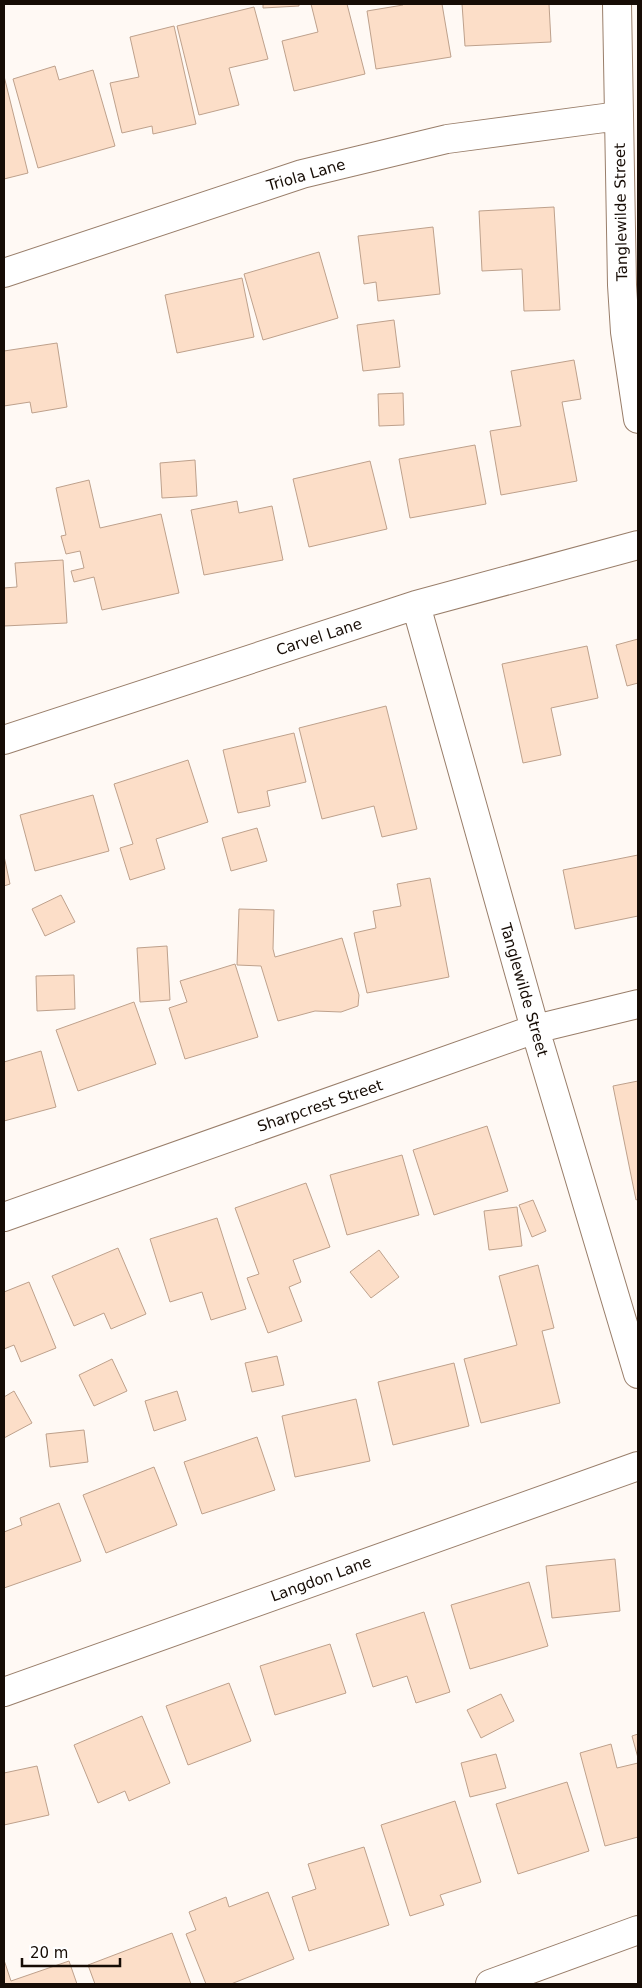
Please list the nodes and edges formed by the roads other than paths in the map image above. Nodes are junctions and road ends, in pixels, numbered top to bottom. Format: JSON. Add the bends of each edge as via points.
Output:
{"nodes":[{"id":1,"x":617,"y":4,"type":"edge"},
{"id":2,"x":619,"y":116,"type":"junction"},
{"id":3,"x":4,"y":273,"type":"edge"},
{"id":4,"x":638,"y":419,"type":"edge"},
{"id":5,"x":638,"y":545,"type":"edge"},
{"id":6,"x":416,"y":605,"type":"junction"},
{"id":7,"x":4,"y":740,"type":"edge"},
{"id":8,"x":638,"y":1004,"type":"edge"},
{"id":9,"x":535,"y":1029,"type":"junction"},
{"id":10,"x":4,"y":1217,"type":"edge"},
{"id":11,"x":638,"y":1374,"type":"edge"},
{"id":12,"x":638,"y":1466,"type":"edge"},
{"id":13,"x":4,"y":1692,"type":"edge"},
{"id":14,"x":638,"y":1930,"type":"edge"},
{"id":15,"x":490,"y":1984,"type":"edge"}],
"edges":[{"from":1,"to":2,"type":"street","name":"Tanglewilde Street"},
{"from":2,"to":3,"type":"street","name":"Triola Lane","via":[[447,139],[302,174]]},
{"from":2,"to":4,"type":"street","name":"Tanglewilde Street","via":[[625,332]]},
{"from":5,"to":6,"type":"street","name":"Carvel Lane"},
{"from":6,"to":7,"type":"street","name":"Carvel Lane"},
{"from":6,"to":9,"type":"street","name":"Tanglewilde Street"},
{"from":8,"to":9,"type":"street","name":"Sharpcrest Street"},
{"from":9,"to":10,"type":"street","name":"Sharpcrest Street"},
{"from":9,"to":11,"type":"street","name":"Tanglewilde Street"},
{"from":12,"to":13,"type":"street","name":"Langdon Lane"},
{"from":14,"to":15,"type":"street"}]}
